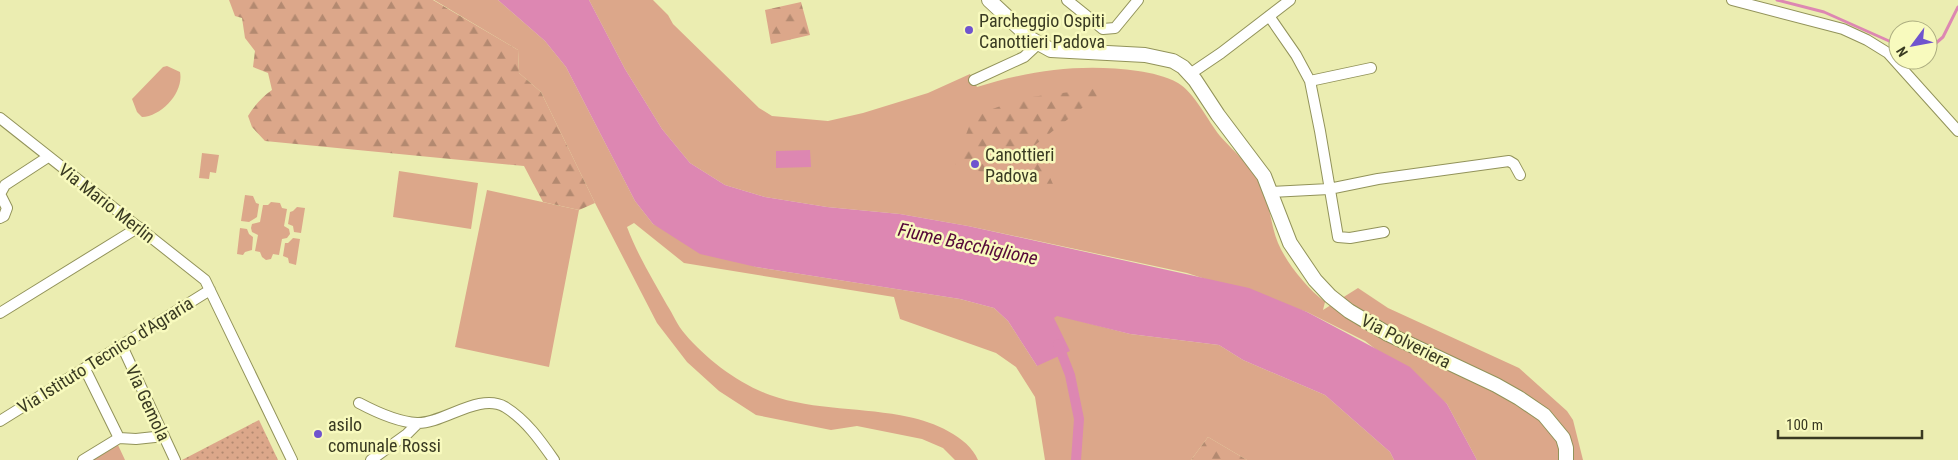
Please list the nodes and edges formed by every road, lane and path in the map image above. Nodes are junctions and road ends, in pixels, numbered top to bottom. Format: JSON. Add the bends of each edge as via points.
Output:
{"nodes":[{"id":1,"x":989,"y":0,"type":"edge"},
{"id":2,"x":1067,"y":0,"type":"edge"},
{"id":3,"x":1138,"y":0,"type":"edge"},
{"id":4,"x":1290,"y":0,"type":"edge"},
{"id":5,"x":1732,"y":0,"type":"edge"},
{"id":6,"x":1269,"y":16,"type":"junction"},
{"id":7,"x":1038,"y":44,"type":"junction"},
{"id":8,"x":1371,"y":68,"type":"dead end"},
{"id":9,"x":1190,"y":74,"type":"junction"},
{"id":10,"x":974,"y":80,"type":"dead end"},
{"id":11,"x":1310,"y":81,"type":"junction"},
{"id":12,"x":0,"y":118,"type":"edge"},
{"id":13,"x":1958,"y":131,"type":"edge"},
{"id":14,"x":48,"y":157,"type":"junction"},
{"id":15,"x":1520,"y":175,"type":"dead end"},
{"id":16,"x":1329,"y":189,"type":"junction"},
{"id":17,"x":1271,"y":192,"type":"junction"},
{"id":18,"x":0,"y":218,"type":"edge"},
{"id":19,"x":139,"y":228,"type":"junction"},
{"id":20,"x":1384,"y":232,"type":"dead end"},
{"id":21,"x":210,"y":290,"type":"junction"},
{"id":22,"x":0,"y":313,"type":"edge"},
{"id":23,"x":122,"y":346,"type":"junction"},
{"id":24,"x":85,"y":369,"type":"junction"},
{"id":25,"x":359,"y":403,"type":"dead end"},
{"id":26,"x":0,"y":421,"type":"edge"},
{"id":27,"x":418,"y":423,"type":"junction"},
{"id":28,"x":164,"y":436,"type":"junction"},
{"id":29,"x":119,"y":438,"type":"junction"},
{"id":30,"x":83,"y":460,"type":"edge"},
{"id":31,"x":175,"y":460,"type":"edge"},
{"id":32,"x":292,"y":460,"type":"edge"},
{"id":33,"x":371,"y":460,"type":"edge"},
{"id":34,"x":554,"y":460,"type":"edge"},
{"id":35,"x":1566,"y":460,"type":"edge"}],
"edges":[{"from":1,"to":7,"type":"street","name":"Via Polveriera"},
{"from":2,"to":3,"type":"street","via":[[1103,29],[1115,28]]},
{"from":4,"to":6,"type":"street"},
{"from":5,"to":13,"type":"street","via":[[1843,29],[1867,40],[1888,53]]},
{"from":6,"to":9,"type":"street"},
{"from":6,"to":11,"type":"street"},
{"from":7,"to":9,"type":"street","name":"Via Polveriera","via":[[1066,52],[1159,57],[1173,61]]},
{"from":7,"to":10,"type":"street","via":[[1024,57]]},
{"from":8,"to":11,"type":"street"},
{"from":9,"to":17,"type":"street","name":"Via Polveriera","via":[[1258,168]]},
{"from":11,"to":16,"type":"street"},
{"from":12,"to":14,"type":"street","name":"Via Mario Merlin"},
{"from":14,"to":18,"type":"street","via":[[5,185],[0,194],[7,208]]},
{"from":14,"to":19,"type":"street","name":"Via Mario Merlin"},
{"from":15,"to":16,"type":"street","via":[[1509,160]]},
{"from":16,"to":17,"type":"street"},
{"from":16,"to":20,"type":"street","via":[[1338,237]]},
{"from":17,"to":35,"type":"street","name":"Via Polveriera","via":[[1290,243],[1330,296],[1388,334],[1496,385],[1538,411],[1563,438]]},
{"from":19,"to":21,"type":"street","name":"Via Mario Merlin","via":[[205,280]]},
{"from":19,"to":22,"type":"street"},
{"from":21,"to":23,"type":"street","name":"Via Istituto Tecnico d'Agraria"},
{"from":21,"to":32,"type":"street","name":"Via Mario Merlin"},
{"from":23,"to":24,"type":"street","name":"Via Istituto Tecnico d'Agraria"},
{"from":23,"to":28,"type":"street","name":"Via Gemola"},
{"from":24,"to":26,"type":"street","name":"Via Istituto Tecnico d'Agraria"},
{"from":24,"to":29,"type":"street"},
{"from":25,"to":27,"type":"street"},
{"from":27,"to":33,"type":"street"},
{"from":27,"to":34,"type":"street","via":[[471,406],[504,406],[531,428]]},
{"from":28,"to":29,"type":"street"},
{"from":28,"to":31,"type":"street","name":"Via Gemola"},
{"from":29,"to":30,"type":"street"}]}
